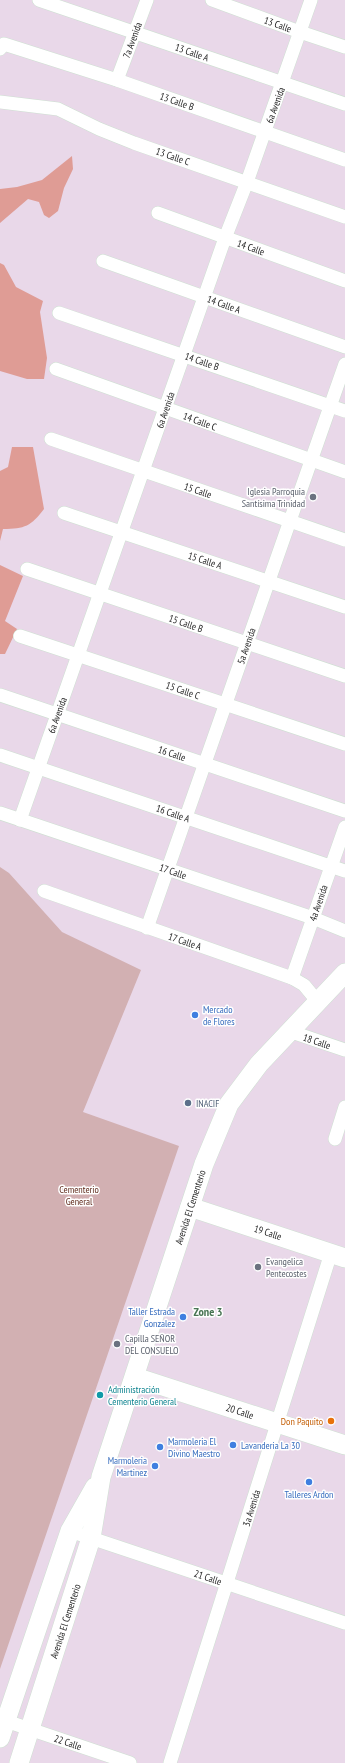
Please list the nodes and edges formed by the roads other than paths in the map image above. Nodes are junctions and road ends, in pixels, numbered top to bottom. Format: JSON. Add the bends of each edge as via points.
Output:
{"nodes":[{"id":1,"x":39,"y":0,"type":"edge"},
{"id":2,"x":147,"y":0,"type":"edge"},
{"id":3,"x":212,"y":0,"type":"edge"},
{"id":4,"x":311,"y":0,"type":"edge"},
{"id":5,"x":135,"y":32,"type":"junction"},
{"id":6,"x":300,"y":32,"type":"junction"},
{"id":7,"x":4,"y":47,"type":"edge"},
{"id":8,"x":345,"y":47,"type":"edge"},
{"id":9,"x":118,"y":80,"type":"junction"},
{"id":10,"x":282,"y":82,"type":"junction"},
{"id":11,"x":0,"y":102,"type":"edge"},
{"id":12,"x":345,"y":104,"type":"edge"},
{"id":13,"x":265,"y":132,"type":"junction"},
{"id":14,"x":345,"y":160,"type":"edge"},
{"id":15,"x":247,"y":182,"type":"junction"},
{"id":16,"x":158,"y":213,"type":"dead end"},
{"id":17,"x":345,"y":217,"type":"edge"},
{"id":18,"x":225,"y":238,"type":"junction"},
{"id":19,"x":103,"y":261,"type":"dead end"},
{"id":20,"x":345,"y":281,"type":"edge"},
{"id":21,"x":205,"y":297,"type":"junction"},
{"id":22,"x":59,"y":313,"type":"dead end"},
{"id":23,"x":345,"y":347,"type":"edge"},
{"id":24,"x":184,"y":355,"type":"junction"},
{"id":25,"x":345,"y":364,"type":"edge"},
{"id":26,"x":56,"y":369,"type":"dead end"},
{"id":27,"x":330,"y":406,"type":"junction"},
{"id":28,"x":166,"y":408,"type":"junction"},
{"id":29,"x":345,"y":411,"type":"edge"},
{"id":30,"x":51,"y":439,"type":"dead end"},
{"id":31,"x":311,"y":460,"type":"junction"},
{"id":32,"x":144,"y":471,"type":"junction"},
{"id":33,"x":345,"y":472,"type":"edge"},
{"id":34,"x":64,"y":513,"type":"dead end"},
{"id":35,"x":290,"y":521,"type":"junction"},
{"id":36,"x":122,"y":532,"type":"junction"},
{"id":37,"x":345,"y":540,"type":"edge"},
{"id":38,"x":27,"y":569,"type":"dead end"},
{"id":39,"x":269,"y":581,"type":"junction"},
{"id":40,"x":100,"y":594,"type":"junction"},
{"id":41,"x":345,"y":607,"type":"edge"},
{"id":42,"x":20,"y":636,"type":"dead end"},
{"id":43,"x":247,"y":643,"type":"junction"},
{"id":44,"x":78,"y":655,"type":"junction"},
{"id":45,"x":345,"y":676,"type":"edge"},
{"id":46,"x":0,"y":695,"type":"edge"},
{"id":47,"x":225,"y":705,"type":"junction"},
{"id":48,"x":58,"y":714,"type":"junction"},
{"id":49,"x":345,"y":744,"type":"edge"},
{"id":50,"x":0,"y":755,"type":"edge"},
{"id":51,"x":204,"y":764,"type":"junction"},
{"id":52,"x":38,"y":768,"type":"junction"},
{"id":53,"x":345,"y":811,"type":"edge"},
{"id":54,"x":0,"y":813,"type":"edge"},
{"id":55,"x":186,"y":818,"type":"junction"},
{"id":56,"x":20,"y":820,"type":"junction"},
{"id":57,"x":345,"y":827,"type":"edge"},
{"id":58,"x":331,"y":866,"type":"junction"},
{"id":59,"x":167,"y":869,"type":"junction"},
{"id":60,"x":345,"y":871,"type":"edge"},
{"id":61,"x":44,"y":891,"type":"dead end"},
{"id":62,"x":313,"y":918,"type":"junction"},
{"id":63,"x":147,"y":928,"type":"junction"},
{"id":64,"x":345,"y":931,"type":"edge"},
{"id":65,"x":345,"y":973,"type":"edge"},
{"id":66,"x":292,"y":978,"type":"junction"},
{"id":67,"x":318,"y":1002,"type":"junction"},
{"id":68,"x":289,"y":1031,"type":"junction"},
{"id":69,"x":345,"y":1050,"type":"edge"},
{"id":70,"x":345,"y":1107,"type":"edge"},
{"id":71,"x":335,"y":1138,"type":"dead end"},
{"id":72,"x":190,"y":1207,"type":"junction"},
{"id":73,"x":338,"y":1256,"type":"edge"},
{"id":74,"x":135,"y":1377,"type":"junction"},
{"id":75,"x":278,"y":1423,"type":"junction"},
{"id":76,"x":345,"y":1445,"type":"edge"},
{"id":77,"x":101,"y":1477,"type":"junction"},
{"id":78,"x":70,"y":1531,"type":"junction"},
{"id":79,"x":91,"y":1538,"type":"junction"},
{"id":80,"x":227,"y":1584,"type":"junction"},
{"id":81,"x":345,"y":1623,"type":"edge"},
{"id":82,"x":6,"y":1721,"type":"junction"},
{"id":83,"x":30,"y":1729,"type":"junction"},
{"id":84,"x":0,"y":1738,"type":"edge"},
{"id":85,"x":19,"y":1763,"type":"edge"},
{"id":86,"x":130,"y":1763,"type":"edge"},
{"id":87,"x":170,"y":1763,"type":"edge"}],
"edges":[{"from":1,"to":5,"type":"street","name":"13 Calle A"},
{"from":2,"to":5,"type":"street","name":"7a Avenida"},
{"from":3,"to":6,"type":"street","name":"13 Calle"},
{"from":4,"to":6,"type":"street","name":"6a Avenida"},
{"from":5,"to":9,"type":"street","name":"7a Avenida"},
{"from":5,"to":10,"type":"street","name":"13 Calle A"},
{"from":6,"to":8,"type":"street","name":"13 Calle"},
{"from":6,"to":10,"type":"street","name":"6a Avenida"},
{"from":7,"to":9,"type":"street","name":"13 Calle B"},
{"from":9,"to":13,"type":"street","name":"13 Calle B"},
{"from":10,"to":12,"type":"street","name":"13 Calle A"},
{"from":10,"to":13,"type":"street","name":"6a Avenida"},
{"from":11,"to":15,"type":"street","name":"13 Calle C","via":[[58,109],[120,137]]},
{"from":13,"to":14,"type":"street","name":"13 Calle B"},
{"from":13,"to":15,"type":"street","name":"6a Avenida"},
{"from":15,"to":17,"type":"street","name":"13 Calle C"},
{"from":15,"to":18,"type":"street","name":"6a Avenida"},
{"from":16,"to":18,"type":"street","name":"14 Calle"},
{"from":18,"to":20,"type":"street","name":"14 Calle"},
{"from":18,"to":21,"type":"street","name":"6a Avenida"},
{"from":19,"to":21,"type":"street","name":"14 Calle A"},
{"from":21,"to":23,"type":"street","name":"14 Calle A"},
{"from":21,"to":24,"type":"street","name":"6a Avenida"},
{"from":22,"to":24,"type":"street","name":"14 Calle B"},
{"from":24,"to":27,"type":"street","name":"14 Calle B"},
{"from":24,"to":28,"type":"street","name":"6a Avenida"},
{"from":25,"to":27,"type":"street","name":"5a Avenida"},
{"from":26,"to":28,"type":"street","name":"14 Calle C"},
{"from":27,"to":29,"type":"street","name":"14 Calle B"},
{"from":27,"to":31,"type":"street","name":"5a Avenida"},
{"from":28,"to":31,"type":"street","name":"14 Calle C"},
{"from":28,"to":32,"type":"street","name":"6a Avenida"},
{"from":30,"to":32,"type":"street","name":"15 Calle"},
{"from":31,"to":33,"type":"street","name":"14 Calle C"},
{"from":31,"to":35,"type":"street","name":"5a Avenida"},
{"from":32,"to":35,"type":"street","name":"15 Calle"},
{"from":32,"to":36,"type":"street","name":"6a Avenida"},
{"from":34,"to":36,"type":"street","name":"15 Calle A"},
{"from":35,"to":37,"type":"street","name":"15 Calle"},
{"from":35,"to":39,"type":"street","name":"5a Avenida"},
{"from":36,"to":39,"type":"street","name":"15 Calle A"},
{"from":36,"to":40,"type":"street","name":"6a Avenida"},
{"from":38,"to":40,"type":"street","name":"15 Calle B"},
{"from":39,"to":41,"type":"street","name":"15 Calle A"},
{"from":39,"to":43,"type":"street","name":"5a Avenida"},
{"from":40,"to":43,"type":"street","name":"15 Calle B"},
{"from":40,"to":44,"type":"street","name":"6a Avenida"},
{"from":42,"to":44,"type":"street","name":"15 Calle C"},
{"from":43,"to":45,"type":"street","name":"15 Calle B"},
{"from":43,"to":47,"type":"street","name":"5a Avenida"},
{"from":44,"to":47,"type":"street","name":"15 Calle C"},
{"from":44,"to":48,"type":"street","name":"6a Avenida"},
{"from":46,"to":48,"type":"street","name":"16 Calle"},
{"from":47,"to":49,"type":"street","name":"15 Calle C"},
{"from":47,"to":51,"type":"street","name":"5a Avenida"},
{"from":48,"to":51,"type":"street","name":"16 Calle"},
{"from":48,"to":52,"type":"street","name":"6a Avenida"},
{"from":50,"to":52,"type":"street","name":"16 Calle A"},
{"from":51,"to":53,"type":"street","name":"16 Calle"},
{"from":51,"to":55,"type":"street","name":"5a Avenida"},
{"from":52,"to":55,"type":"street","name":"16 Calle A"},
{"from":52,"to":56,"type":"street","name":"6a Avenida"},
{"from":54,"to":56,"type":"street","name":"17 Calle"},
{"from":55,"to":58,"type":"street","name":"16 Calle A"},
{"from":55,"to":59,"type":"street","name":"5a Avenida"},
{"from":56,"to":59,"type":"street","name":"17 Calle"},
{"from":57,"to":58,"type":"street","name":"4a Avenida"},
{"from":58,"to":60,"type":"street","name":"16 Calle A"},
{"from":58,"to":62,"type":"street","name":"4a Avenida"},
{"from":59,"to":62,"type":"street","name":"17 Calle"},
{"from":59,"to":63,"type":"street","name":"5a Avenida"},
{"from":61,"to":63,"type":"street","name":"17 Calle A"},
{"from":62,"to":64,"type":"street","name":"17 Calle"},
{"from":62,"to":66,"type":"street","name":"4a Avenida"},
{"from":63,"to":66,"type":"street","name":"17 Calle A"},
{"from":65,"to":67,"type":"main road","name":"Avenida El Cementerio"},
{"from":66,"to":67,"type":"street","name":"17 Calle A","via":[[304,985]]},
{"from":67,"to":68,"type":"main road","name":"Avenida El Cementerio"},
{"from":68,"to":69,"type":"street","name":"18 Calle"},
{"from":68,"to":72,"type":"main road","name":"Avenida El Cementerio","via":[[258,1064],[229,1104],[204,1164]]},
{"from":70,"to":71,"type":"street"},
{"from":72,"to":73,"type":"main road","name":"19 Calle"},
{"from":72,"to":74,"type":"main road","name":"Avenida El Cementerio"},
{"from":73,"to":75,"type":"street","name":"3a Avenida"},
{"from":74,"to":75,"type":"main road","name":"20 Calle"},
{"from":74,"to":77,"type":"main road","name":"Avenida El Cementerio"},
{"from":75,"to":76,"type":"main road","name":"20 Calle"},
{"from":75,"to":80,"type":"street","name":"3a Avenida"},
{"from":77,"to":78,"type":"main road","name":"Avenida El Cementerio"},
{"from":77,"to":79,"type":"main road","name":"Avenida El Cementerio"},
{"from":78,"to":79,"type":"street","name":"21 Calle"},
{"from":78,"to":82,"type":"main road","name":"Avenida El Cementerio"},
{"from":79,"to":80,"type":"street","name":"21 Calle"},
{"from":79,"to":83,"type":"main road","name":"Avenida El Cementerio"},
{"from":80,"to":81,"type":"street","name":"21 Calle"},
{"from":80,"to":87,"type":"street","name":"3a Avenida"},
{"from":82,"to":83,"type":"street","name":"22 Calle"},
{"from":82,"to":84,"type":"main road","name":"Avenida El Cementerio"},
{"from":83,"to":85,"type":"main road","name":"Avenida El Cementerio"},
{"from":83,"to":86,"type":"street","name":"22 Calle"}]}
